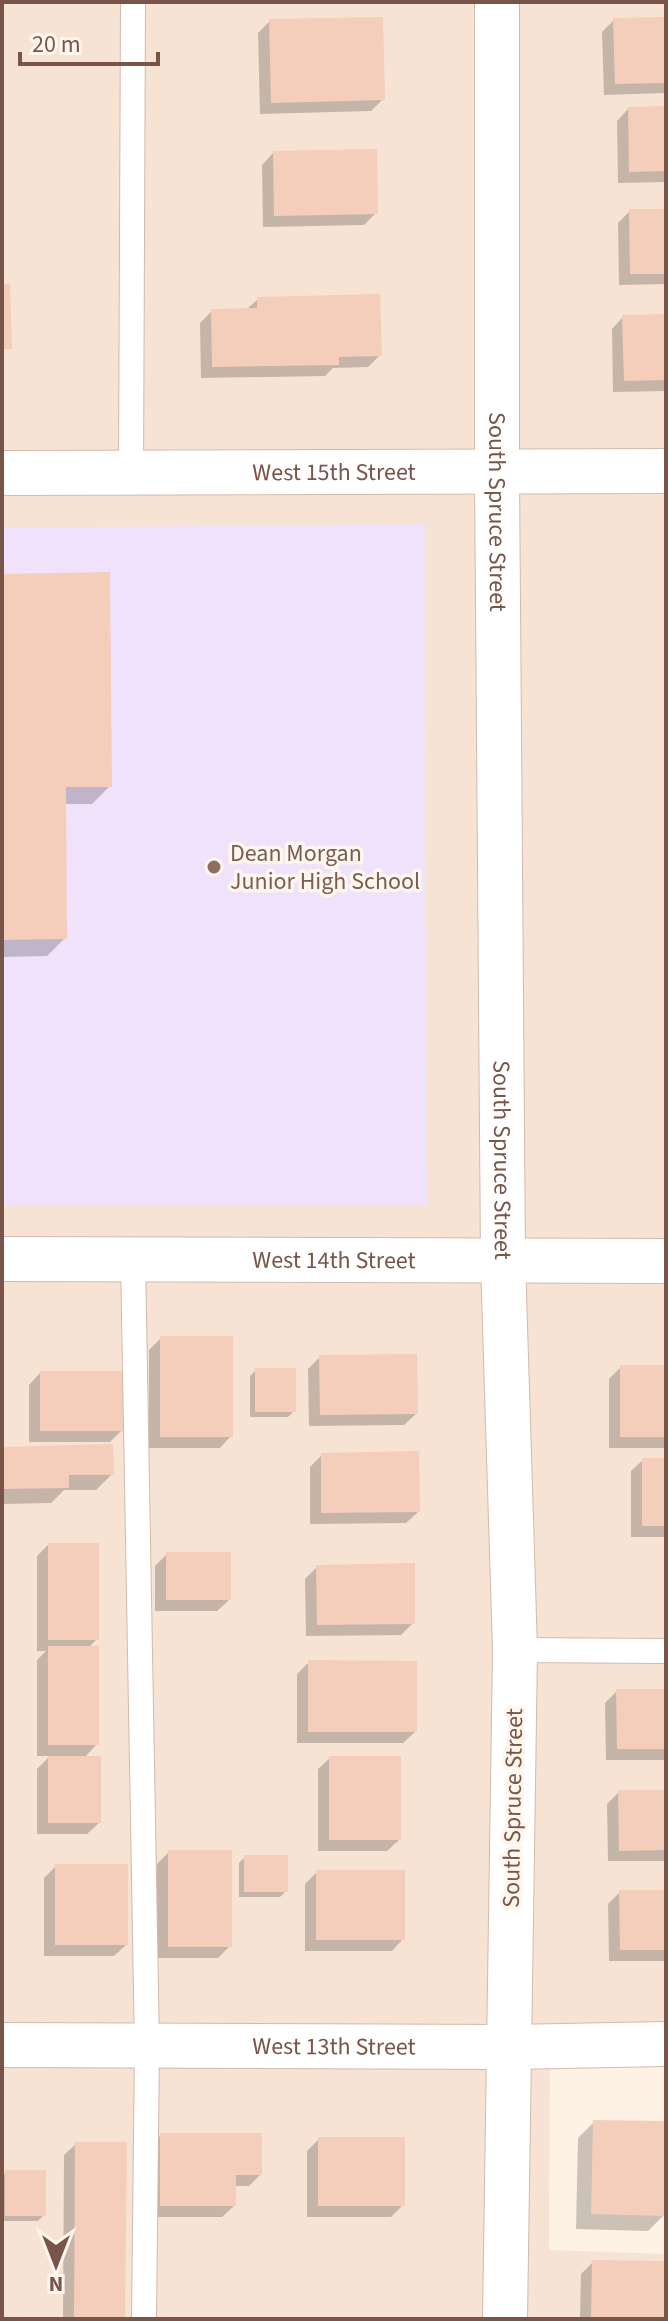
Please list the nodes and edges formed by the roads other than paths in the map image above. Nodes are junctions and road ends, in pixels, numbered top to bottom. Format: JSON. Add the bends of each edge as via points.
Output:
{"nodes":[{"id":1,"x":133,"y":2,"type":"edge"},
{"id":2,"x":497,"y":2,"type":"edge"},
{"id":3,"x":666,"y":471,"type":"edge"},
{"id":4,"x":2,"y":473,"type":"edge"},
{"id":5,"x":131,"y":473,"type":"junction"},
{"id":6,"x":497,"y":473,"type":"junction"},
{"id":7,"x":133,"y":1258,"type":"junction"},
{"id":8,"x":2,"y":1259,"type":"edge"},
{"id":9,"x":503,"y":1261,"type":"junction"},
{"id":10,"x":666,"y":1261,"type":"edge"},
{"id":11,"x":515,"y":1650,"type":"junction"},
{"id":12,"x":666,"y":1651,"type":"edge"},
{"id":13,"x":666,"y":2044,"type":"edge"},
{"id":14,"x":2,"y":2045,"type":"edge"},
{"id":15,"x":147,"y":2047,"type":"junction"},
{"id":16,"x":511,"y":2047,"type":"junction"},
{"id":17,"x":144,"y":2319,"type":"edge"},
{"id":18,"x":505,"y":2319,"type":"edge"}],
"edges":[{"from":1,"to":5,"type":"lane"},
{"from":2,"to":6,"type":"street","name":"South Spruce Street"},
{"from":3,"to":6,"type":"street","name":"West 15th Street"},
{"from":4,"to":5,"type":"street","name":"West 15th Street"},
{"from":5,"to":6,"type":"street","name":"West 15th Street"},
{"from":6,"to":9,"type":"street","name":"South Spruce Street"},
{"from":7,"to":8,"type":"street","name":"West 14th Street"},
{"from":7,"to":9,"type":"street","name":"West 14th Street"},
{"from":7,"to":15,"type":"lane"},
{"from":9,"to":10,"type":"street","name":"West 14th Street"},
{"from":9,"to":11,"type":"street","name":"South Spruce Street"},
{"from":11,"to":12,"type":"lane"},
{"from":11,"to":16,"type":"street","name":"South Spruce Street"},
{"from":13,"to":16,"type":"street","name":"West 13th Street"},
{"from":14,"to":15,"type":"street","name":"West 13th Street"},
{"from":15,"to":16,"type":"street","name":"West 13th Street"},
{"from":15,"to":17,"type":"lane"},
{"from":16,"to":18,"type":"street","name":"South Spruce Street"}]}
